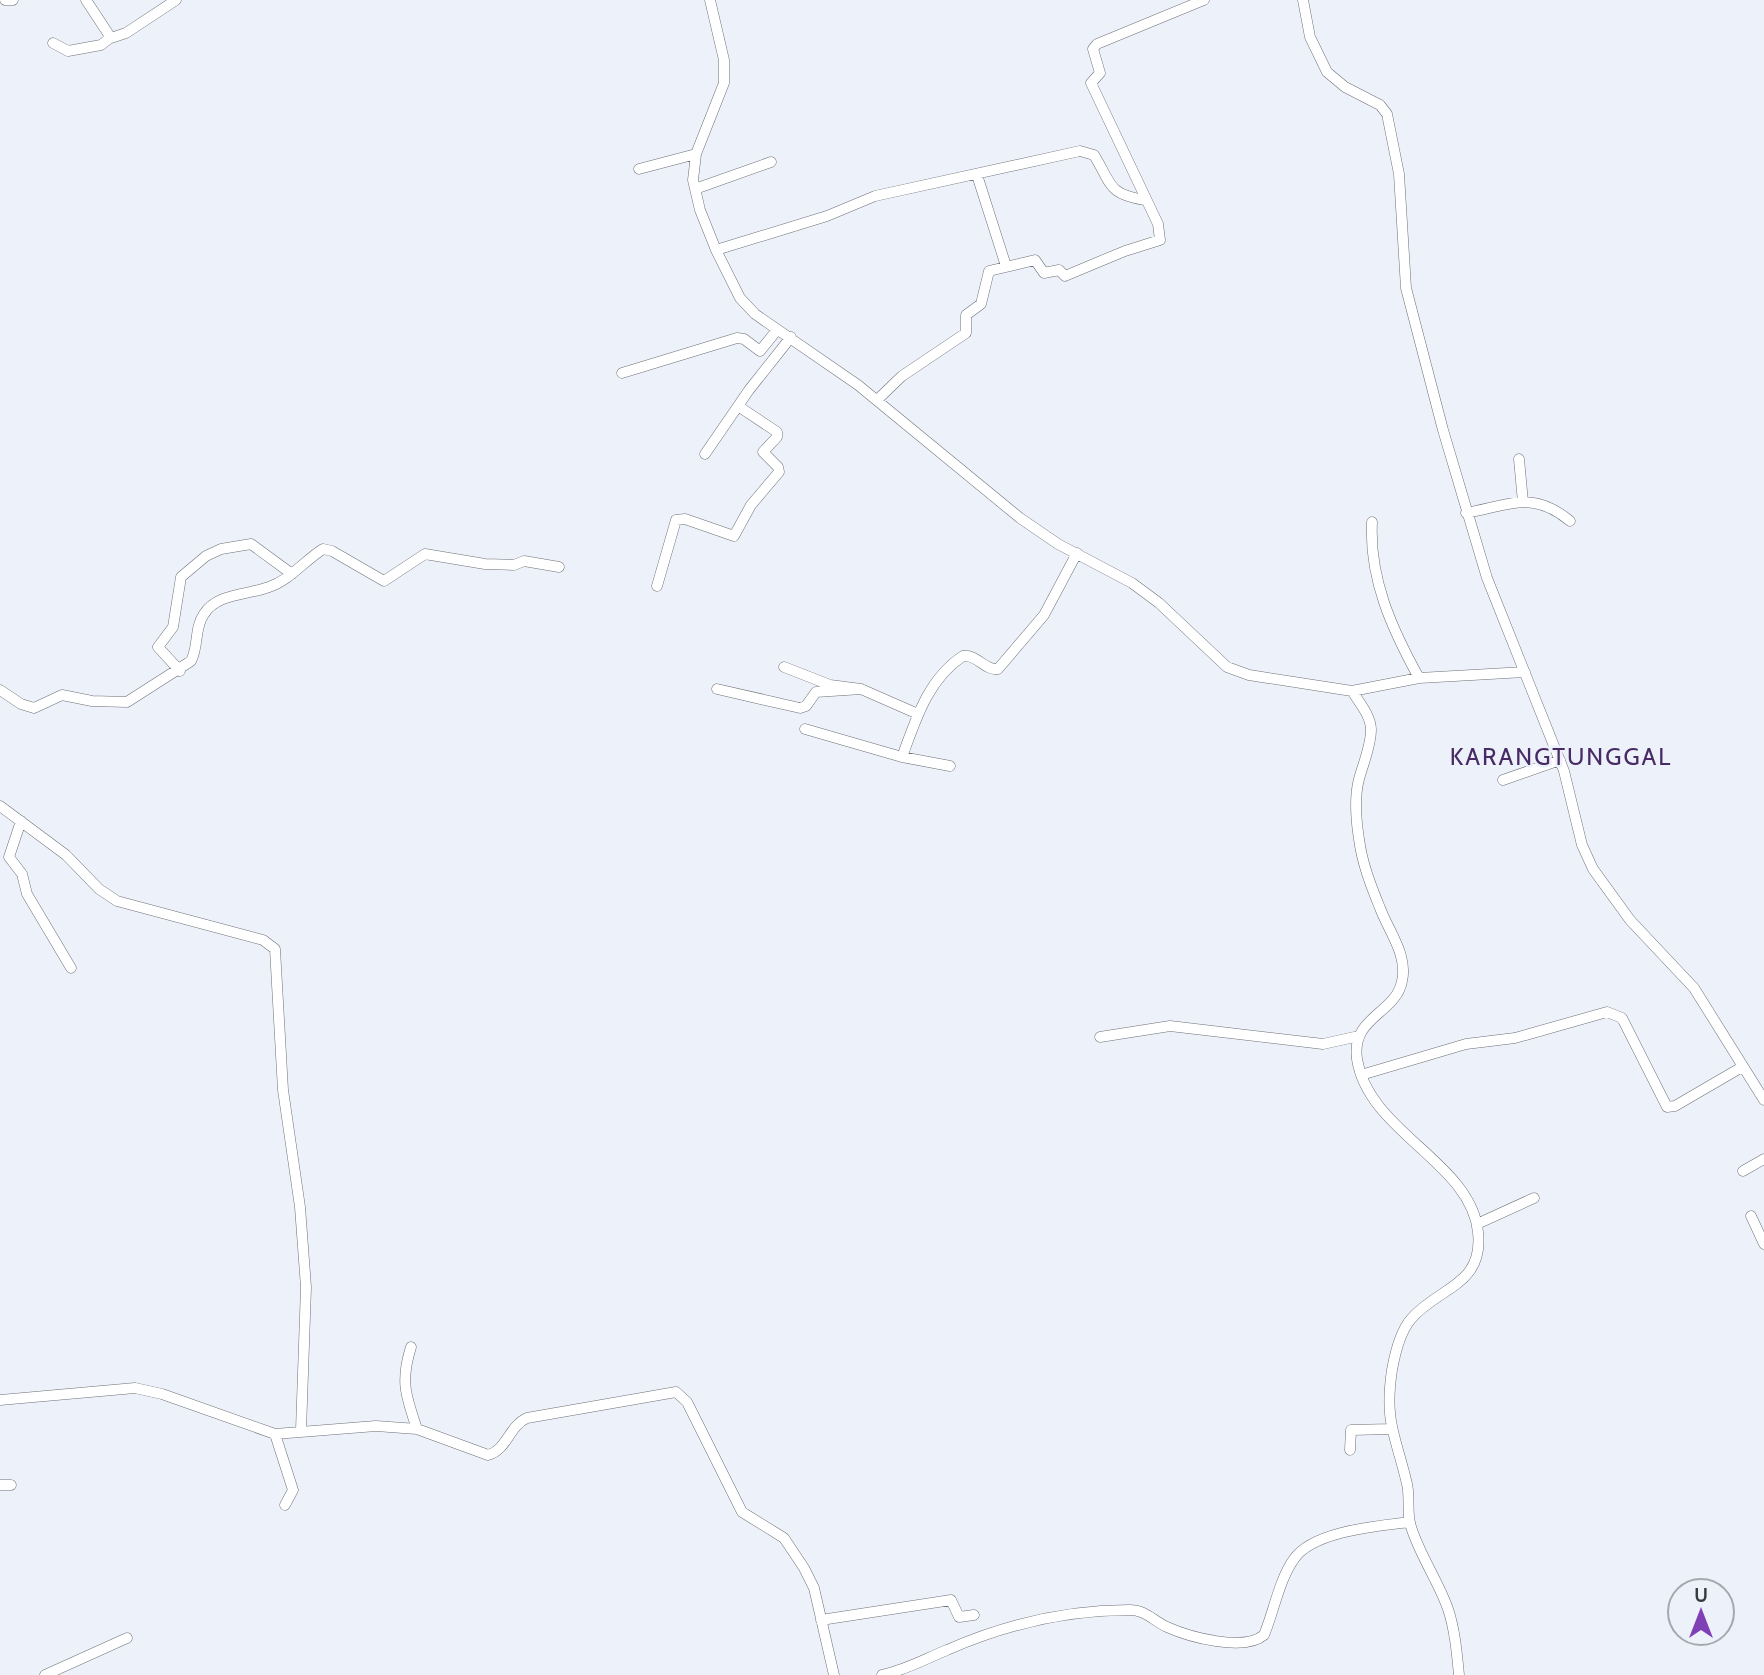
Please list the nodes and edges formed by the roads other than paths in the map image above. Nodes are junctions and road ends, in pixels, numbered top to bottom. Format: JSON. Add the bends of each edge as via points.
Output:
{"nodes":[{"id":1,"x":5,"y":0,"type":"edge"},
{"id":2,"x":13,"y":0,"type":"edge"},
{"id":3,"x":86,"y":0,"type":"edge"},
{"id":4,"x":176,"y":0,"type":"edge"},
{"id":5,"x":710,"y":0,"type":"edge"},
{"id":6,"x":1204,"y":0,"type":"edge"},
{"id":7,"x":1303,"y":0,"type":"edge"},
{"id":8,"x":110,"y":38,"type":"junction"},
{"id":9,"x":53,"y":43,"type":"dead end"},
{"id":10,"x":696,"y":154,"type":"junction"},
{"id":11,"x":771,"y":162,"type":"dead end"},
{"id":12,"x":639,"y":169,"type":"dead end"},
{"id":13,"x":977,"y":174,"type":"junction"},
{"id":14,"x":695,"y":189,"type":"junction"},
{"id":15,"x":1145,"y":200,"type":"junction"},
{"id":16,"x":716,"y":250,"type":"junction"},
{"id":17,"x":1006,"y":265,"type":"junction"},
{"id":18,"x":777,"y":330,"type":"junction"},
{"id":19,"x":792,"y":337,"type":"junction"},
{"id":20,"x":622,"y":373,"type":"dead end"},
{"id":21,"x":877,"y":400,"type":"junction"},
{"id":22,"x":738,"y":406,"type":"junction"},
{"id":23,"x":705,"y":454,"type":"dead end"},
{"id":24,"x":1519,"y":459,"type":"dead end"},
{"id":25,"x":1524,"y":502,"type":"junction"},
{"id":26,"x":1466,"y":513,"type":"junction"},
{"id":27,"x":1570,"y":521,"type":"dead end"},
{"id":28,"x":1372,"y":522,"type":"dead end"},
{"id":29,"x":1077,"y":553,"type":"junction"},
{"id":30,"x":559,"y":566,"type":"dead end"},
{"id":31,"x":292,"y":574,"type":"junction"},
{"id":32,"x":657,"y":586,"type":"dead end"},
{"id":33,"x":784,"y":667,"type":"dead end"},
{"id":34,"x":180,"y":671,"type":"junction"},
{"id":35,"x":1525,"y":672,"type":"junction"},
{"id":36,"x":1419,"y":678,"type":"junction"},
{"id":37,"x":718,"y":689,"type":"dead end"},
{"id":38,"x":861,"y":689,"type":"junction"},
{"id":39,"x":0,"y":690,"type":"edge"},
{"id":40,"x":1352,"y":691,"type":"junction"},
{"id":41,"x":918,"y":714,"type":"junction"},
{"id":42,"x":805,"y":729,"type":"dead end"},
{"id":43,"x":902,"y":757,"type":"junction"},
{"id":44,"x":1560,"y":760,"type":"junction"},
{"id":45,"x":950,"y":766,"type":"dead end"},
{"id":46,"x":1503,"y":780,"type":"dead end"},
{"id":47,"x":0,"y":806,"type":"edge"},
{"id":48,"x":21,"y":821,"type":"junction"},
{"id":49,"x":71,"y":968,"type":"dead end"},
{"id":50,"x":1359,"y":1036,"type":"junction"},
{"id":51,"x":1100,"y":1038,"type":"dead end"},
{"id":52,"x":1742,"y":1067,"type":"junction"},
{"id":53,"x":1361,"y":1075,"type":"junction"},
{"id":54,"x":1764,"y":1100,"type":"edge"},
{"id":55,"x":1764,"y":1159,"type":"edge"},
{"id":56,"x":1744,"y":1171,"type":"dead end"},
{"id":57,"x":1534,"y":1199,"type":"dead end"},
{"id":58,"x":1751,"y":1216,"type":"dead end"},
{"id":59,"x":1477,"y":1224,"type":"junction"},
{"id":60,"x":1764,"y":1244,"type":"edge"},
{"id":61,"x":411,"y":1347,"type":"dead end"},
{"id":62,"x":0,"y":1400,"type":"edge"},
{"id":63,"x":417,"y":1429,"type":"junction"},
{"id":64,"x":1390,"y":1429,"type":"junction"},
{"id":65,"x":301,"y":1430,"type":"junction"},
{"id":66,"x":275,"y":1434,"type":"junction"},
{"id":67,"x":1350,"y":1450,"type":"dead end"},
{"id":68,"x":285,"y":1505,"type":"dead end"},
{"id":69,"x":1410,"y":1522,"type":"junction"},
{"id":70,"x":974,"y":1615,"type":"dead end"},
{"id":71,"x":821,"y":1620,"type":"junction"},
{"id":72,"x":127,"y":1638,"type":"dead end"},
{"id":73,"x":45,"y":1675,"type":"edge"},
{"id":74,"x":834,"y":1675,"type":"edge"},
{"id":75,"x":882,"y":1675,"type":"edge"},
{"id":76,"x":1459,"y":1675,"type":"edge"}],
"edges":[{"from":1,"to":2,"type":"street"},
{"from":3,"to":8,"type":"street"},
{"from":4,"to":8,"type":"street","via":[[126,33]]},
{"from":5,"to":10,"type":"street","via":[[724,60],[724,83]]},
{"from":6,"to":15,"type":"street","via":[[1093,49],[1100,73],[1091,83]]},
{"from":7,"to":26,"type":"street","via":[[1310,37],[1327,72],[1387,114],[1399,174],[1406,288]]},
{"from":8,"to":9,"type":"street","via":[[101,45],[68,51]]},
{"from":10,"to":12,"type":"street"},
{"from":10,"to":14,"type":"street"},
{"from":11,"to":14,"type":"street"},
{"from":13,"to":15,"type":"street","via":[[1083,151],[1094,155],[1111,188]]},
{"from":13,"to":16,"type":"street","via":[[875,196],[827,216]]},
{"from":13,"to":17,"type":"street"},
{"from":14,"to":16,"type":"street"},
{"from":15,"to":17,"type":"street","via":[[1160,229],[1159,241],[1064,276],[1059,270],[1044,273],[1035,260]]},
{"from":16,"to":18,"type":"street","via":[[740,298]]},
{"from":17,"to":21,"type":"street","via":[[987,272],[981,302],[966,315],[966,333],[902,376]]},
{"from":18,"to":19,"type":"street"},
{"from":18,"to":20,"type":"street","via":[[760,351],[739,337]]},
{"from":19,"to":21,"type":"street"},
{"from":19,"to":22,"type":"street"},
{"from":21,"to":29,"type":"street","via":[[1020,518]]},
{"from":22,"to":23,"type":"street"},
{"from":22,"to":32,"type":"street","via":[[777,432],[763,452],[779,472],[751,505],[736,536],[676,520]]},
{"from":24,"to":25,"type":"street"},
{"from":25,"to":26,"type":"street"},
{"from":25,"to":27,"type":"street","via":[[1544,503]]},
{"from":26,"to":35,"type":"street"},
{"from":28,"to":36,"type":"street","via":[[1378,584]]},
{"from":29,"to":40,"type":"street","via":[[1150,596],[1227,667],[1249,675]]},
{"from":29,"to":41,"type":"street","via":[[1044,615],[998,669],[972,656],[961,656],[935,681]]},
{"from":30,"to":31,"type":"street","via":[[524,561],[485,564],[425,554],[384,580],[323,549]]},
{"from":31,"to":34,"type":"street","via":[[271,587],[210,607],[198,625],[196,651]]},
{"from":31,"to":34,"type":"street","via":[[259,547],[247,544],[214,552],[187,570],[180,579],[173,627],[158,647]]},
{"from":33,"to":38,"type":"street","via":[[830,685]]},
{"from":34,"to":39,"type":"street","via":[[127,702],[62,695],[34,708]]},
{"from":35,"to":36,"type":"street"},
{"from":35,"to":44,"type":"street"},
{"from":36,"to":40,"type":"street"},
{"from":37,"to":38,"type":"street","via":[[802,708],[816,692]]},
{"from":38,"to":41,"type":"street"},
{"from":40,"to":50,"type":"street","via":[[1371,730],[1356,793],[1358,838],[1380,910],[1397,943],[1403,972],[1395,997]]},
{"from":41,"to":43,"type":"street"},
{"from":42,"to":43,"type":"street"},
{"from":43,"to":45,"type":"street"},
{"from":44,"to":46,"type":"street"},
{"from":44,"to":52,"type":"street","via":[[1582,845],[1593,869],[1630,920],[1684,973]]},
{"from":47,"to":48,"type":"street"},
{"from":48,"to":49,"type":"street","via":[[9,857]]},
{"from":48,"to":65,"type":"street","via":[[117,901],[263,940],[275,949],[283,1090],[306,1287]]},
{"from":50,"to":51,"type":"street","via":[[1323,1045],[1170,1026]]},
{"from":50,"to":53,"type":"street","via":[[1356,1052]]},
{"from":52,"to":53,"type":"street","via":[[1668,1108],[1622,1018],[1607,1012]]},
{"from":52,"to":54,"type":"street"},
{"from":53,"to":59,"type":"street","via":[[1400,1130],[1466,1194]]},
{"from":55,"to":56,"type":"street"},
{"from":57,"to":59,"type":"street"},
{"from":58,"to":60,"type":"street"},
{"from":59,"to":64,"type":"street","via":[[1474,1267],[1411,1319],[1401,1337],[1388,1400]]},
{"from":61,"to":63,"type":"street","via":[[404,1382],[407,1406]]},
{"from":62,"to":66,"type":"street","via":[[135,1388]]},
{"from":63,"to":65,"type":"street"},
{"from":63,"to":71,"type":"street","via":[[488,1455],[498,1452],[518,1422],[527,1418],[676,1392],[687,1402],[744,1515],[773,1528],[799,1558],[814,1588]]},
{"from":64,"to":67,"type":"street","via":[[1351,1430]]},
{"from":64,"to":69,"type":"street","via":[[1407,1483]]},
{"from":65,"to":66,"type":"street"},
{"from":66,"to":68,"type":"street","via":[[293,1490]]},
{"from":69,"to":75,"type":"street","via":[[1333,1536],[1300,1552],[1290,1566],[1264,1635],[1250,1643],[1185,1633],[1141,1611],[1072,1613],[1004,1629]]},
{"from":69,"to":76,"type":"street","via":[[1448,1610]]},
{"from":70,"to":71,"type":"street","via":[[959,1617],[951,1600]]},
{"from":71,"to":74,"type":"street"},
{"from":72,"to":73,"type":"street"}]}
